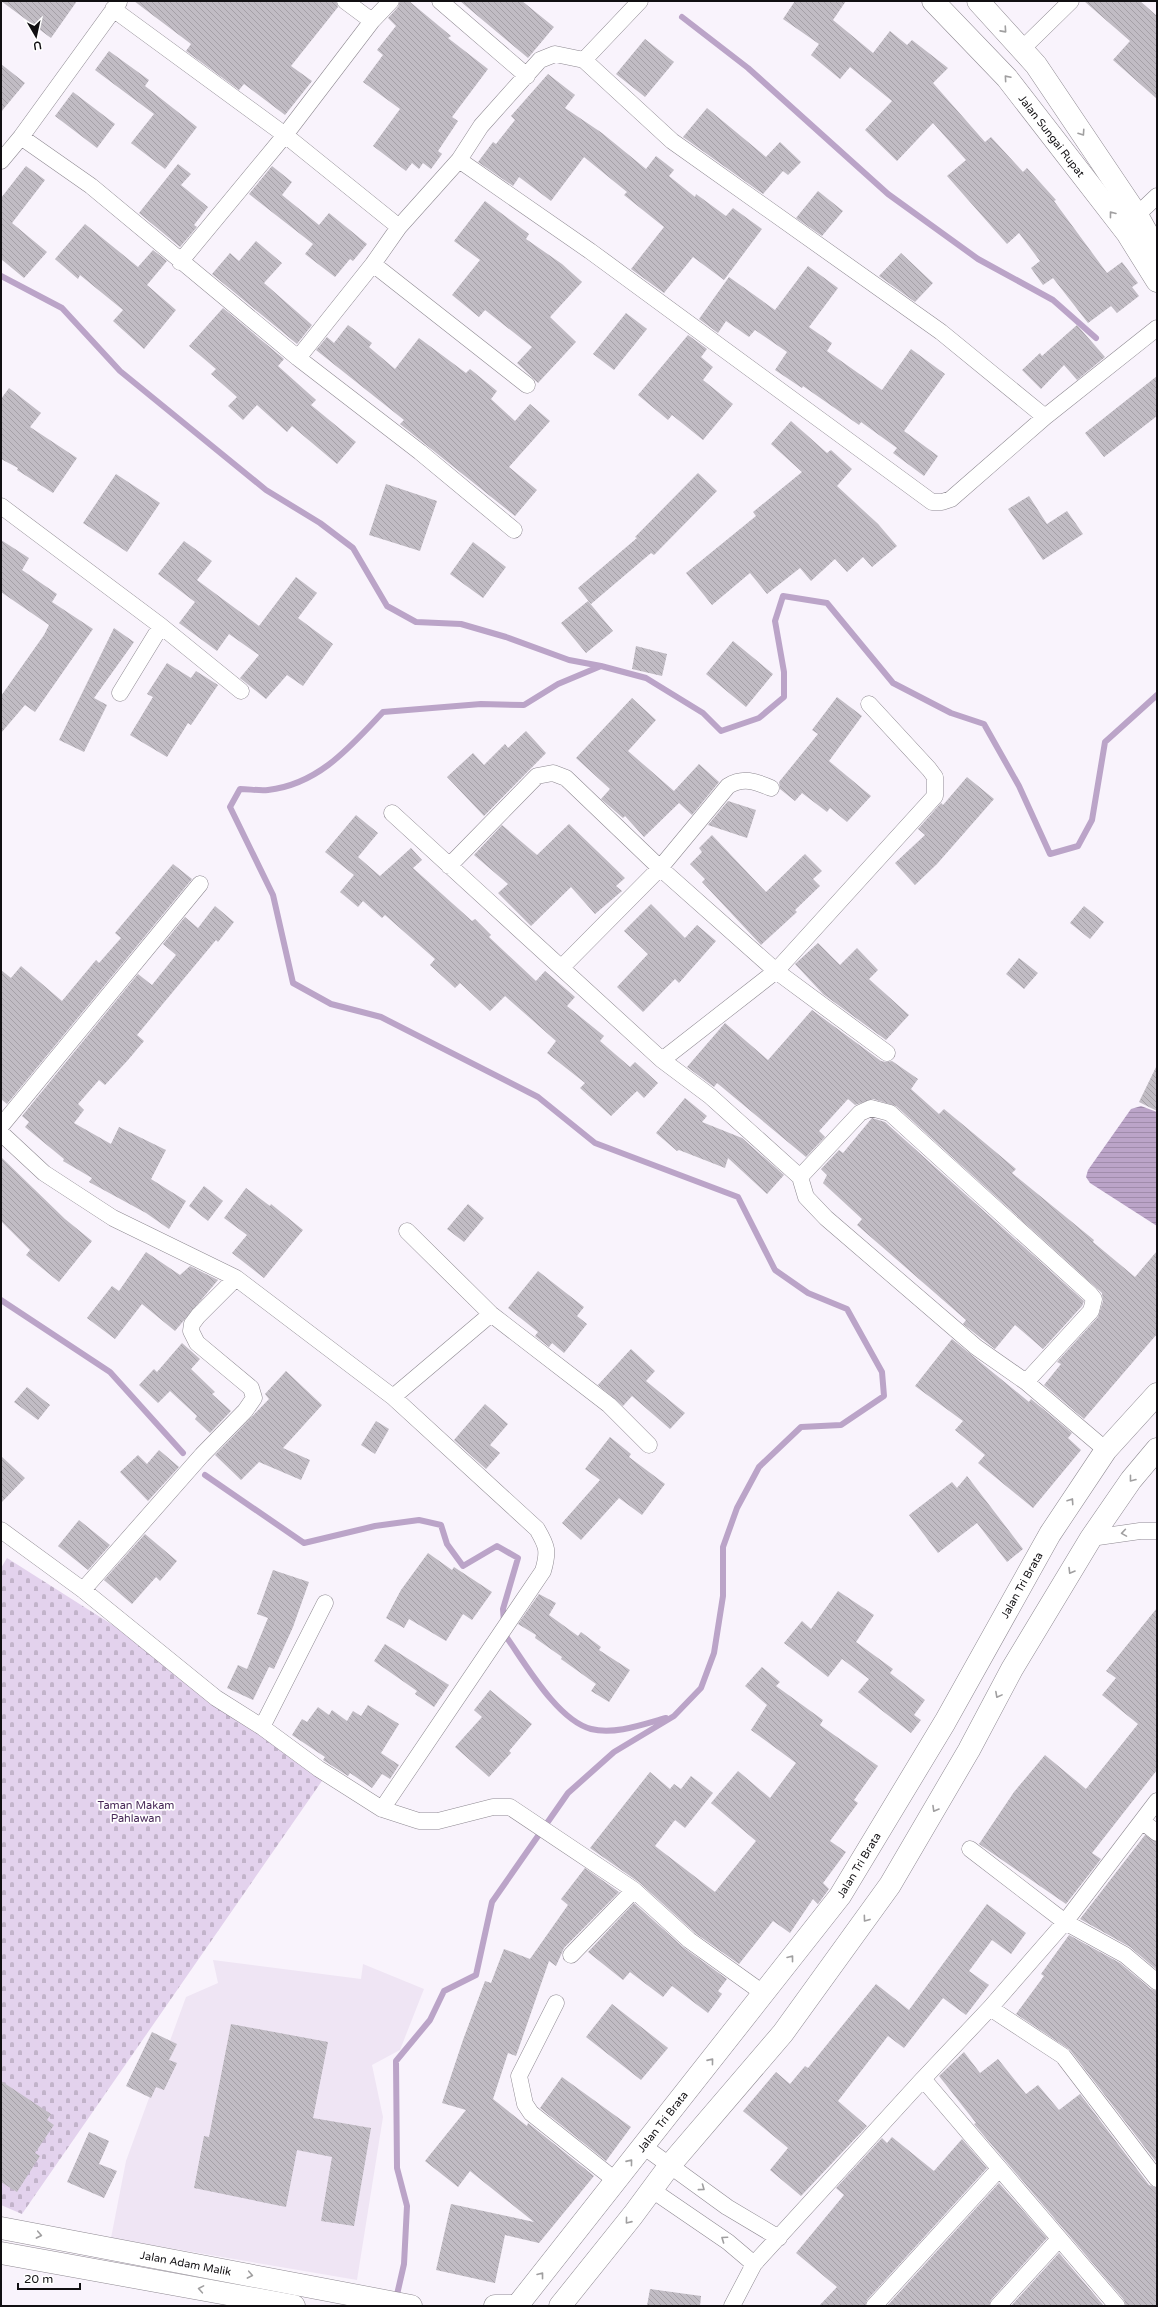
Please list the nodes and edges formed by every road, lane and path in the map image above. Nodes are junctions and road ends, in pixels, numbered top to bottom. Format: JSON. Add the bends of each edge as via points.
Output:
{"nodes":[{"id":1,"x":345,"y":1,"type":"edge"},
{"id":2,"x":391,"y":1,"type":"edge"},
{"id":3,"x":440,"y":1,"type":"edge"},
{"id":4,"x":640,"y":1,"type":"edge"},
{"id":5,"x":934,"y":1,"type":"edge"},
{"id":6,"x":978,"y":1,"type":"edge"},
{"id":7,"x":1071,"y":1,"type":"edge"},
{"id":8,"x":116,"y":5,"type":"edge"},
{"id":9,"x":372,"y":21,"type":"junction"},
{"id":10,"x":1022,"y":49,"type":"junction"},
{"id":11,"x":584,"y":60,"type":"junction"},
{"id":12,"x":527,"y":76,"type":"junction"},
{"id":13,"x":285,"y":135,"type":"junction"},
{"id":14,"x":21,"y":137,"type":"junction"},
{"id":15,"x":459,"y":160,"type":"junction"},
{"id":16,"x":1,"y":161,"type":"edge"},
{"id":17,"x":1157,"y":196,"type":"edge"},
{"id":18,"x":1132,"y":224,"type":"junction"},
{"id":19,"x":399,"y":227,"type":"junction"},
{"id":20,"x":1157,"y":251,"type":"edge"},
{"id":21,"x":180,"y":262,"type":"junction"},
{"id":22,"x":373,"y":264,"type":"junction"},
{"id":23,"x":1157,"y":281,"type":"edge"},
{"id":24,"x":1157,"y":328,"type":"edge"},
{"id":25,"x":298,"y":358,"type":"junction"},
{"id":26,"x":527,"y":385,"type":"dead end"},
{"id":27,"x":1045,"y":417,"type":"junction"},
{"id":28,"x":1,"y":506,"type":"edge"},
{"id":29,"x":514,"y":530,"type":"dead end"},
{"id":30,"x":161,"y":626,"type":"junction"},
{"id":31,"x":241,"y":691,"type":"dead end"},
{"id":32,"x":120,"y":693,"type":"dead end"},
{"id":33,"x":868,"y":704,"type":"dead end"},
{"id":34,"x":771,"y":788,"type":"dead end"},
{"id":35,"x":392,"y":813,"type":"dead end"},
{"id":36,"x":449,"y":866,"type":"junction"},
{"id":37,"x":660,"y":868,"type":"junction"},
{"id":38,"x":200,"y":884,"type":"dead end"},
{"id":39,"x":562,"y":968,"type":"junction"},
{"id":40,"x":776,"y":970,"type":"junction"},
{"id":41,"x":887,"y":1053,"type":"dead end"},
{"id":42,"x":662,"y":1060,"type":"junction"},
{"id":43,"x":1,"y":1126,"type":"edge"},
{"id":44,"x":1,"y":1133,"type":"edge"},
{"id":45,"x":800,"y":1177,"type":"junction"},
{"id":46,"x":407,"y":1231,"type":"dead end"},
{"id":47,"x":236,"y":1278,"type":"junction"},
{"id":48,"x":491,"y":1314,"type":"junction"},
{"id":49,"x":1026,"y":1382,"type":"junction"},
{"id":50,"x":1157,"y":1394,"type":"edge"},
{"id":51,"x":393,"y":1397,"type":"junction"},
{"id":52,"x":649,"y":1445,"type":"dead end"},
{"id":53,"x":1157,"y":1449,"type":"edge"},
{"id":54,"x":1106,"y":1450,"type":"junction"},
{"id":55,"x":1,"y":1530,"type":"edge"},
{"id":56,"x":1157,"y":1531,"type":"edge"},
{"id":57,"x":1091,"y":1538,"type":"junction"},
{"id":58,"x":83,"y":1590,"type":"junction"},
{"id":59,"x":325,"y":1603,"type":"dead end"},
{"id":60,"x":984,"y":1650,"type":"junction"},
{"id":61,"x":1012,"y":1669,"type":"junction"},
{"id":62,"x":262,"y":1727,"type":"junction"},
{"id":63,"x":1157,"y":1801,"type":"edge"},
{"id":64,"x":382,"y":1809,"type":"junction"},
{"id":65,"x":1142,"y":1821,"type":"junction"},
{"id":66,"x":1157,"y":1833,"type":"edge"},
{"id":67,"x":970,"y":1849,"type":"dead end"},
{"id":68,"x":634,"y":1890,"type":"junction"},
{"id":69,"x":1066,"y":1922,"type":"junction"},
{"id":70,"x":571,"y":1955,"type":"dead end"},
{"id":71,"x":1157,"y":1982,"type":"edge"},
{"id":72,"x":763,"y":1993,"type":"junction"},
{"id":73,"x":556,"y":2003,"type":"dead end"},
{"id":74,"x":990,"y":2008,"type":"junction"},
{"id":75,"x":923,"y":2079,"type":"junction"},
{"id":76,"x":643,"y":2146,"type":"junction"},
{"id":77,"x":670,"y":2165,"type":"junction"},
{"id":78,"x":999,"y":2169,"type":"junction"},
{"id":79,"x":1157,"y":2179,"type":"edge"},
{"id":80,"x":615,"y":2180,"type":"junction"},
{"id":81,"x":652,"y":2190,"type":"junction"},
{"id":82,"x":1,"y":2228,"type":"edge"},
{"id":83,"x":779,"y":2238,"type":"junction"},
{"id":84,"x":1059,"y":2240,"type":"junction"},
{"id":85,"x":127,"y":2252,"type":"junction"},
{"id":86,"x":1,"y":2253,"type":"edge"},
{"id":87,"x":754,"y":2264,"type":"junction"},
{"id":88,"x":123,"y":2276,"type":"junction"},
{"id":89,"x":294,"y":2306,"type":"edge"},
{"id":90,"x":411,"y":2306,"type":"edge"},
{"id":91,"x":495,"y":2306,"type":"edge"},
{"id":92,"x":516,"y":2306,"type":"edge"},
{"id":93,"x":560,"y":2306,"type":"edge"},
{"id":94,"x":732,"y":2306,"type":"edge"},
{"id":95,"x":874,"y":2306,"type":"edge"},
{"id":96,"x":998,"y":2306,"type":"edge"},
{"id":97,"x":1117,"y":2306,"type":"edge"}],
"edges":[{"from":1,"to":9,"type":"street"},
{"from":2,"to":9,"type":"street"},
{"from":3,"to":12,"type":"street"},
{"from":4,"to":11,"type":"street"},
{"from":18,"to":5,"type":"street","name":"Jalan Sungai Rupat","one_way":true,"via":[[1007,78]]},
{"from":6,"to":10,"type":"street","name":"Jalan Sungai Rupat","one_way":true},
{"from":7,"to":10,"type":"street"},
{"from":8,"to":13,"type":"street"},
{"from":8,"to":14,"type":"street"},
{"from":9,"to":13,"type":"street"},
{"from":10,"to":18,"type":"street","name":"Jalan Sungai Rupat","one_way":true,"via":[[1036,65]]},
{"from":11,"to":12,"type":"street","via":[[555,54],[540,60]]},
{"from":11,"to":27,"type":"street","via":[[672,141],[941,332]]},
{"from":12,"to":15,"type":"street","via":[[481,126]]},
{"from":13,"to":19,"type":"street"},
{"from":13,"to":21,"type":"street"},
{"from":14,"to":16,"type":"street"},
{"from":14,"to":21,"type":"street","via":[[91,186]]},
{"from":15,"to":19,"type":"street"},
{"from":15,"to":27,"type":"street","via":[[590,251],[932,502],[951,499]]},
{"from":17,"to":18,"type":"street"},
{"from":18,"to":20,"type":"street","name":"Jalan Sungai Rupat"},
{"from":18,"to":23,"type":"street","name":"Jalan Sungai Rupat"},
{"from":19,"to":22,"type":"street"},
{"from":21,"to":25,"type":"street"},
{"from":22,"to":25,"type":"street"},
{"from":22,"to":26,"type":"street"},
{"from":24,"to":27,"type":"street"},
{"from":25,"to":29,"type":"street","via":[[420,452]]},
{"from":28,"to":30,"type":"street"},
{"from":30,"to":31,"type":"street"},
{"from":30,"to":32,"type":"street"},
{"from":33,"to":40,"type":"street","via":[[935,777],[935,796]]},
{"from":34,"to":37,"type":"street","via":[[750,780],[735,782],[728,786]]},
{"from":35,"to":36,"type":"street"},
{"from":36,"to":37,"type":"street","via":[[537,776],[553,773],[566,778]]},
{"from":36,"to":39,"type":"street"},
{"from":37,"to":39,"type":"street"},
{"from":37,"to":40,"type":"street"},
{"from":38,"to":43,"type":"street"},
{"from":39,"to":42,"type":"street"},
{"from":40,"to":41,"type":"street"},
{"from":40,"to":42,"type":"street"},
{"from":42,"to":45,"type":"street","via":[[710,1096]]},
{"from":44,"to":47,"type":"street","via":[[44,1173],[113,1218]]},
{"from":45,"to":49,"type":"street","via":[[806,1197],[826,1218],[976,1347]]},
{"from":45,"to":49,"type":"street","via":[[860,1113],[871,1108],[890,1113],[1090,1294],[1094,1299],[1091,1311]]},
{"from":46,"to":48,"type":"street"},
{"from":47,"to":51,"type":"street"},
{"from":47,"to":58,"type":"street","via":[[198,1316],[192,1324],[191,1331],[197,1343],[251,1388],[254,1398]]},
{"from":48,"to":51,"type":"street"},
{"from":48,"to":52,"type":"street","via":[[609,1405]]},
{"from":49,"to":54,"type":"street"},
{"from":50,"to":54,"type":"street","name":"Jalan Tri Brata"},
{"from":51,"to":64,"type":"street","via":[[537,1529],[547,1546],[548,1556],[544,1571]]},
{"from":53,"to":57,"type":"street","one_way":true,"via":[[1131,1480]]},
{"from":60,"to":54,"type":"street","name":"Jalan Tri Brata","one_way":true,"via":[[1050,1534]]},
{"from":55,"to":58,"type":"street"},
{"from":56,"to":57,"type":"street","one_way":true},
{"from":57,"to":61,"type":"street","one_way":true},
{"from":58,"to":62,"type":"street","via":[[216,1698]]},
{"from":59,"to":62,"type":"street"},
{"from":60,"to":61,"type":"street"},
{"from":72,"to":60,"type":"street","name":"Jalan Tri Brata","one_way":true,"via":[[840,1896],[921,1763]]},
{"from":61,"to":77,"type":"street","one_way":true,"via":[[969,1750],[890,1885],[783,2033]]},
{"from":62,"to":64,"type":"street","via":[[319,1769]]},
{"from":63,"to":65,"type":"street"},
{"from":64,"to":68,"type":"street","via":[[419,1821],[438,1821],[493,1807],[510,1806]]},
{"from":65,"to":66,"type":"street"},
{"from":65,"to":69,"type":"street"},
{"from":67,"to":69,"type":"street"},
{"from":68,"to":70,"type":"street"},
{"from":68,"to":72,"type":"street","via":[[689,1940]]},
{"from":69,"to":71,"type":"street","via":[[1125,1955]]},
{"from":69,"to":74,"type":"street"},
{"from":76,"to":72,"type":"street","name":"Jalan Tri Brata","one_way":true,"via":[[751,2012]]},
{"from":73,"to":80,"type":"street","via":[[519,2076],[525,2104],[532,2113]]},
{"from":74,"to":75,"type":"street"},
{"from":74,"to":79,"type":"street","via":[[1063,2056]]},
{"from":75,"to":78,"type":"street"},
{"from":75,"to":83,"type":"street"},
{"from":76,"to":77,"type":"street"},
{"from":80,"to":76,"type":"street","name":"Jalan Tri Brata","one_way":true},
{"from":77,"to":81,"type":"street"},
{"from":77,"to":83,"type":"street","one_way":true,"via":[[727,2207]]},
{"from":78,"to":84,"type":"street"},
{"from":78,"to":95,"type":"street"},
{"from":92,"to":80,"type":"street","name":"Jalan Tri Brata","one_way":true},
{"from":87,"to":81,"type":"street","one_way":true,"via":[[728,2242]]},
{"from":81,"to":93,"type":"street","one_way":true},
{"from":82,"to":85,"type":"street","name":"Jalan Adam Malik","one_way":true},
{"from":83,"to":87,"type":"street"},
{"from":84,"to":96,"type":"street"},
{"from":84,"to":97,"type":"street"},
{"from":85,"to":88,"type":"street"},
{"from":85,"to":90,"type":"street","name":"Jalan Adam Malik","one_way":true},
{"from":86,"to":88,"type":"street","name":"Jalan Adam Malik"},
{"from":87,"to":94,"type":"street"},
{"from":89,"to":88,"type":"street","name":"Jalan Adam Malik","one_way":true},
{"from":91,"to":92,"type":"street"}]}
